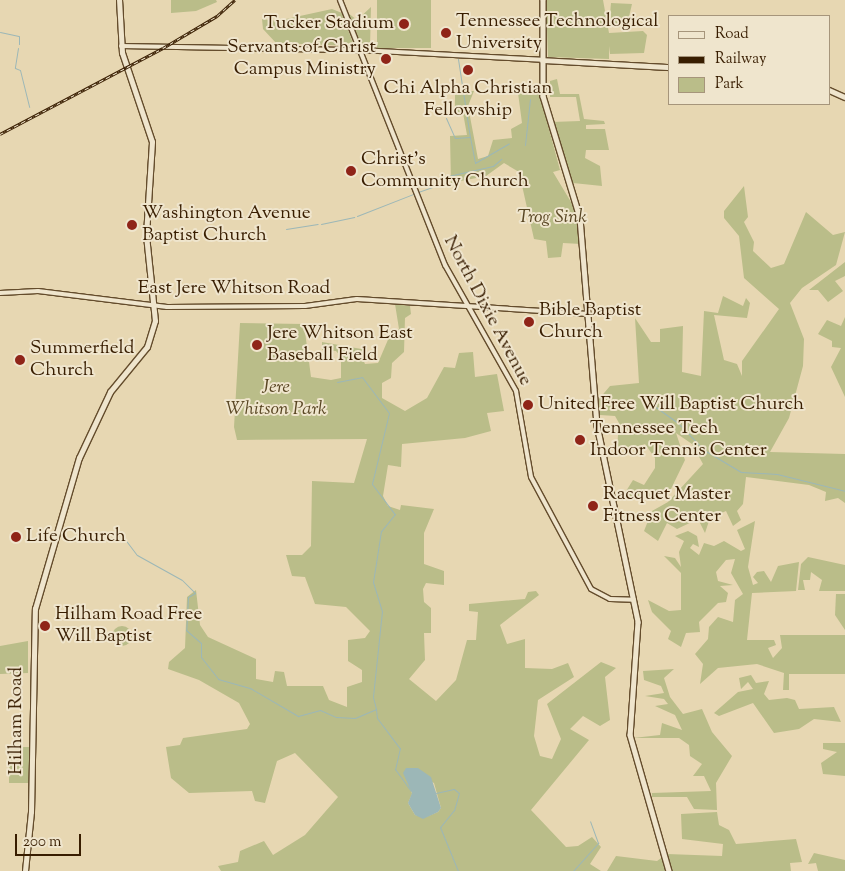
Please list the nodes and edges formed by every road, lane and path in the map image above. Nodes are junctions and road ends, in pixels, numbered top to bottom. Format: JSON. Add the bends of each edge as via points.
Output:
{"nodes":[{"id":1,"x":119,"y":0,"type":"edge"},
{"id":2,"x":340,"y":0,"type":"edge"},
{"id":3,"x":543,"y":0,"type":"edge"},
{"id":4,"x":121,"y":46,"type":"junction"},
{"id":5,"x":360,"y":50,"type":"junction"},
{"id":6,"x":542,"y":60,"type":"junction"},
{"id":7,"x":668,"y":67,"type":"edge"},
{"id":8,"x":830,"y":90,"type":"edge"},
{"id":9,"x":845,"y":97,"type":"edge"},
{"id":10,"x":0,"y":293,"type":"edge"},
{"id":11,"x":154,"y":306,"type":"junction"},
{"id":12,"x":469,"y":309,"type":"junction"},
{"id":13,"x":589,"y":314,"type":"junction"},
{"id":14,"x":634,"y":600,"type":"junction"},
{"id":15,"x":25,"y":871,"type":"edge"},
{"id":16,"x":669,"y":871,"type":"edge"}],
"edges":[{"from":1,"to":4,"type":"main road","name":"Hilham Road"},
{"from":2,"to":5,"type":"street","name":"North Dixie Avenue"},
{"from":3,"to":6,"type":"main road"},
{"from":4,"to":5,"type":"street"},
{"from":4,"to":11,"type":"main road","name":"Hilham Road","via":[[151,132],[146,235]]},
{"from":5,"to":6,"type":"street"},
{"from":5,"to":12,"type":"street","name":"North Dixie Avenue","via":[[445,266]]},
{"from":6,"to":7,"type":"main road"},
{"from":6,"to":13,"type":"main road","via":[[548,120],[580,218]]},
{"from":8,"to":9,"type":"main road"},
{"from":10,"to":11,"type":"street","name":"East Jere Whitson Road","via":[[38,291]]},
{"from":11,"to":12,"type":"street","name":"East Jere Whitson Road","via":[[306,306],[357,299]]},
{"from":11,"to":15,"type":"main road","name":"Hilham Road","via":[[148,347],[110,392],[78,458],[32,623],[32,773]]},
{"from":12,"to":13,"type":"street","name":"East Jere Whitson Road"},
{"from":12,"to":14,"type":"street","name":"North Dixie Avenue","via":[[516,391],[528,470],[583,577],[603,597]]},
{"from":13,"to":14,"type":"main road","via":[[599,440]]},
{"from":14,"to":16,"type":"main road","via":[[638,630],[630,735]]}]}
